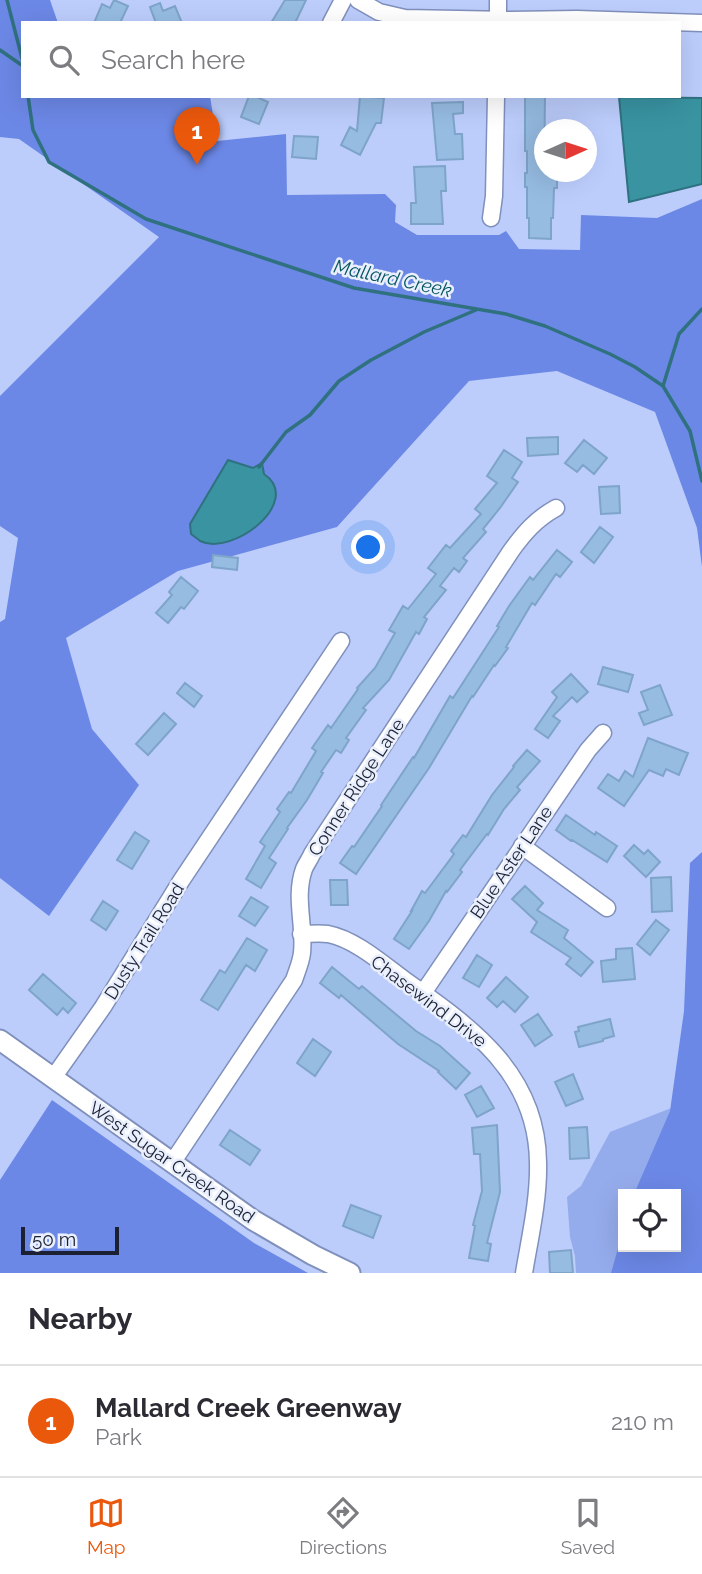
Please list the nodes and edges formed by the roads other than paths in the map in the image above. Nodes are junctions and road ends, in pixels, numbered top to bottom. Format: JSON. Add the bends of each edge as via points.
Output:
{"nodes":[{"id":1,"x":343,"y":0,"type":"edge"},
{"id":2,"x":358,"y":0,"type":"edge"},
{"id":3,"x":498,"y":0,"type":"edge"},
{"id":4,"x":332,"y":21,"type":"edge"},
{"id":5,"x":467,"y":21,"type":"edge"},
{"id":6,"x":498,"y":21,"type":"edge"},
{"id":7,"x":524,"y":21,"type":"edge"},
{"id":8,"x":640,"y":21,"type":"edge"},
{"id":9,"x":681,"y":22,"type":"edge"},
{"id":10,"x":702,"y":23,"type":"edge"},
{"id":11,"x":496,"y":98,"type":"edge"},
{"id":12,"x":491,"y":218,"type":"dead end"},
{"id":13,"x":556,"y":508,"type":"dead end"},
{"id":14,"x":341,"y":641,"type":"dead end"},
{"id":15,"x":603,"y":733,"type":"dead end"},
{"id":16,"x":522,"y":846,"type":"junction"},
{"id":17,"x":607,"y":908,"type":"dead end"},
{"id":18,"x":302,"y":934,"type":"junction"},
{"id":19,"x":423,"y":993,"type":"junction"},
{"id":20,"x":0,"y":1040,"type":"edge"},
{"id":21,"x":53,"y":1078,"type":"junction"},
{"id":22,"x":172,"y":1163,"type":"junction"},
{"id":23,"x":350,"y":1273,"type":"edge"},
{"id":24,"x":524,"y":1273,"type":"edge"}],
"edges":[{"from":1,"to":4,"type":"street"},
{"from":2,"to":5,"type":"street","via":[[405,19]]},
{"from":3,"to":6,"type":"street"},
{"from":7,"to":8,"type":"street"},
{"from":9,"to":10,"type":"street"},
{"from":11,"to":12,"type":"street"},
{"from":13,"to":18,"type":"street","name":"Conner Ridge Lane","via":[[528,528],[511,551],[312,854],[300,891]]},
{"from":14,"to":21,"type":"street","name":"Dusty Trail Road"},
{"from":15,"to":16,"type":"street","name":"Blue Aster Lane"},
{"from":16,"to":17,"type":"street"},
{"from":16,"to":19,"type":"street","name":"Blue Aster Lane"},
{"from":18,"to":19,"type":"street","name":"Chasewind Drive","via":[[327,934],[357,946]]},
{"from":18,"to":22,"type":"street","name":"Conner Ridge Lane","via":[[294,980]]},
{"from":19,"to":24,"type":"street","name":"Chasewind Drive","via":[[495,1051],[511,1072],[532,1116],[537,1190]]},
{"from":20,"to":21,"type":"main road","name":"West Sugar Creek Road"},
{"from":21,"to":22,"type":"main road","name":"West Sugar Creek Road"},
{"from":22,"to":23,"type":"main road","name":"West Sugar Creek Road","via":[[276,1234]]}]}
